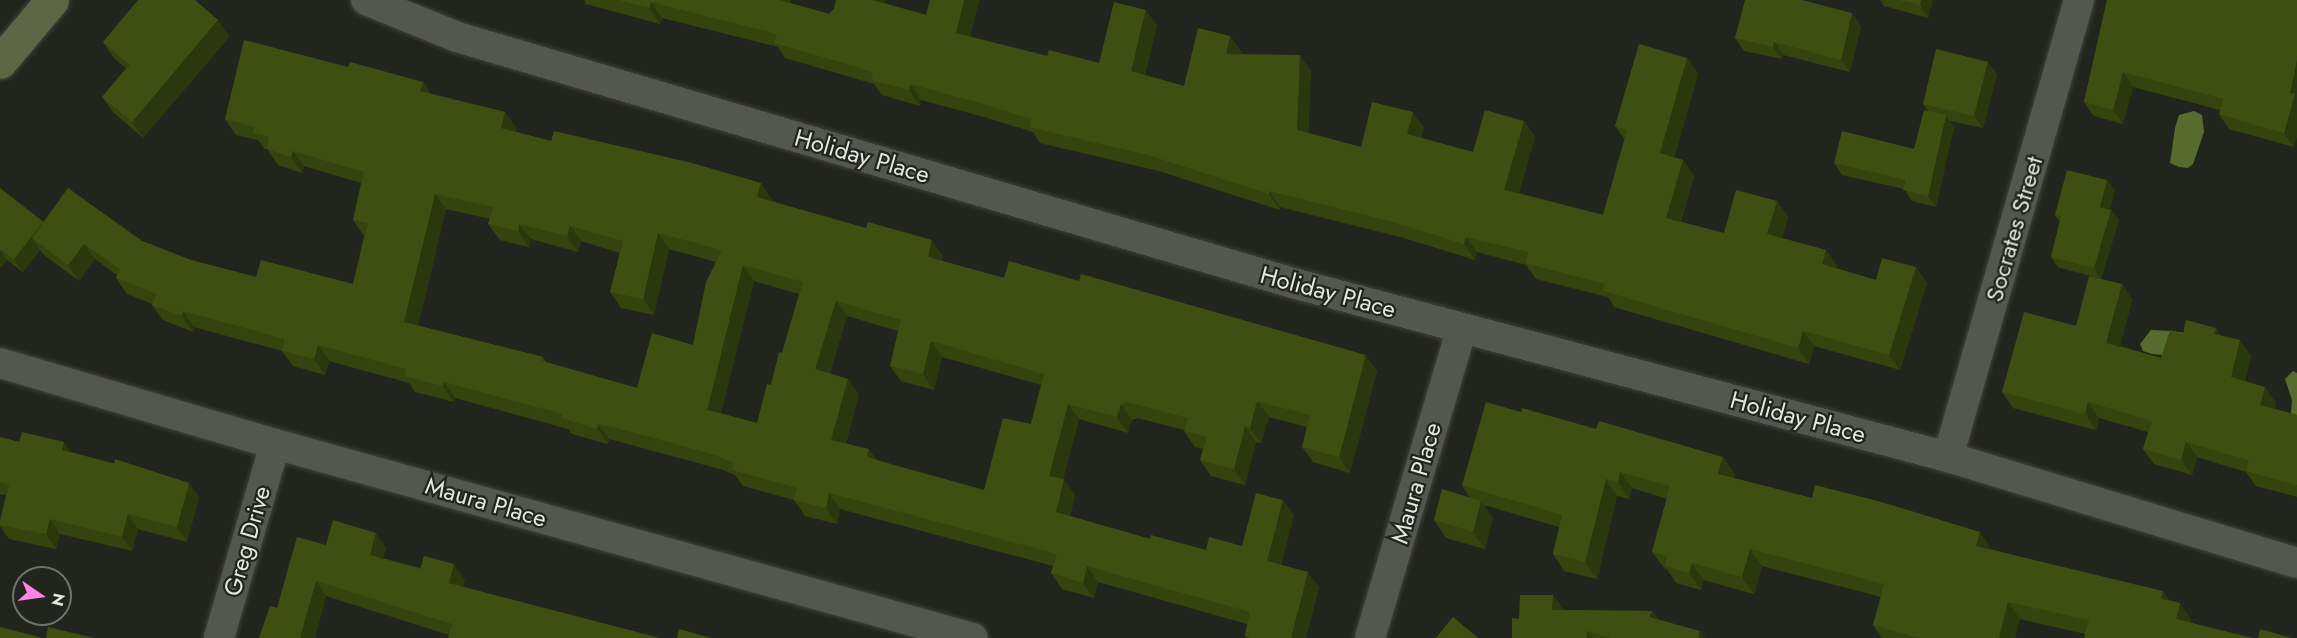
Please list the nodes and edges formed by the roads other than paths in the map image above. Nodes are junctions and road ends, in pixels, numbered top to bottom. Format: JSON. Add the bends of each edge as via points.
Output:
{"nodes":[{"id":1,"x":52,"y":0,"type":"edge"},
{"id":2,"x":366,"y":0,"type":"edge"},
{"id":3,"x":2079,"y":0,"type":"edge"},
{"id":4,"x":0,"y":62,"type":"edge"},
{"id":5,"x":1462,"y":328,"type":"junction"},
{"id":6,"x":0,"y":363,"type":"edge"},
{"id":7,"x":275,"y":444,"type":"junction"},
{"id":8,"x":1948,"y":457,"type":"junction"},
{"id":9,"x":2297,"y":563,"type":"edge"},
{"id":10,"x":219,"y":638,"type":"edge"},
{"id":11,"x":973,"y":638,"type":"edge"},
{"id":12,"x":1370,"y":638,"type":"edge"}],
"edges":[{"from":1,"to":4,"type":"main road"},
{"from":2,"to":5,"type":"street","name":"Holiday Place","via":[[457,37],[1282,280]]},
{"from":3,"to":8,"type":"street","name":"Socrates Street"},
{"from":5,"to":8,"type":"street","name":"Holiday Place"},
{"from":5,"to":12,"type":"street","name":"Maura Place"},
{"from":6,"to":7,"type":"street","name":"Maura Place"},
{"from":7,"to":10,"type":"street","name":"Greg Drive"},
{"from":7,"to":11,"type":"street","name":"Maura Place"},
{"from":8,"to":9,"type":"street","name":"Holiday Place"}]}
